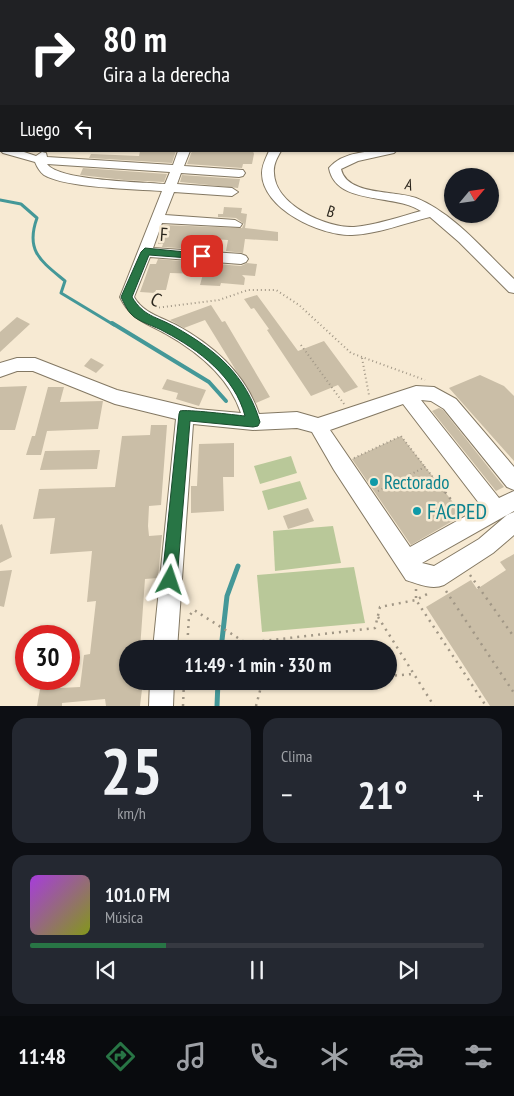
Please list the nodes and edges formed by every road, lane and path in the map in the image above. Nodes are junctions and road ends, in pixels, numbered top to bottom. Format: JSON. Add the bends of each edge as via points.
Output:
{"nodes":[{"id":1,"x":14,"y":152,"type":"edge"},
{"id":2,"x":184,"y":152,"type":"edge"},
{"id":3,"x":274,"y":152,"type":"edge"},
{"id":4,"x":385,"y":152,"type":"edge"},
{"id":5,"x":42,"y":156,"type":"edge"},
{"id":6,"x":177,"y":170,"type":"junction"},
{"id":7,"x":239,"y":173,"type":"dead end"},
{"id":8,"x":171,"y":187,"type":"junction"},
{"id":9,"x":232,"y":192,"type":"dead end"},
{"id":10,"x":432,"y":212,"type":"junction"},
{"id":11,"x":158,"y":219,"type":"junction"},
{"id":12,"x":236,"y":224,"type":"dead end"},
{"id":13,"x":145,"y":252,"type":"junction"},
{"id":14,"x":241,"y":259,"type":"dead end"},
{"id":15,"x":514,"y":288,"type":"edge"},
{"id":16,"x":136,"y":312,"type":"junction"},
{"id":17,"x":301,"y":345,"type":"dead end"},
{"id":18,"x":362,"y":357,"type":"junction"},
{"id":19,"x":0,"y":370,"type":"edge"},
{"id":20,"x":434,"y":394,"type":"junction"},
{"id":21,"x":406,"y":396,"type":"junction"},
{"id":22,"x":372,"y":407,"type":"junction"},
{"id":23,"x":185,"y":414,"type":"junction"},
{"id":24,"x":352,"y":414,"type":"junction"},
{"id":25,"x":253,"y":422,"type":"junction"},
{"id":26,"x":318,"y":426,"type":"junction"},
{"id":27,"x":341,"y":464,"type":"junction"},
{"id":28,"x":425,"y":467,"type":"junction"},
{"id":29,"x":514,"y":481,"type":"edge"},
{"id":30,"x":364,"y":498,"type":"junction"},
{"id":31,"x":506,"y":505,"type":"edge"},
{"id":32,"x":514,"y":522,"type":"edge"},
{"id":33,"x":471,"y":524,"type":"junction"},
{"id":34,"x":486,"y":546,"type":"junction"},
{"id":35,"x":411,"y":566,"type":"junction"},
{"id":36,"x":468,"y":573,"type":"dead end"},
{"id":37,"x":442,"y":586,"type":"dead end"},
{"id":38,"x":416,"y":600,"type":"junction"},
{"id":39,"x":378,"y":616,"type":"junction"},
{"id":40,"x":514,"y":637,"type":"edge"},
{"id":41,"x":166,"y":640,"type":"edge"},
{"id":42,"x":187,"y":640,"type":"edge"},
{"id":43,"x":240,"y":640,"type":"edge"},
{"id":44,"x":272,"y":640,"type":"edge"},
{"id":45,"x":414,"y":674,"type":"junction"},
{"id":46,"x":397,"y":675,"type":"edge"},
{"id":47,"x":162,"y":690,"type":"edge"},
{"id":48,"x":184,"y":690,"type":"edge"},
{"id":49,"x":260,"y":690,"type":"edge"},
{"id":50,"x":514,"y":693,"type":"edge"},
{"id":51,"x":161,"y":706,"type":"edge"},
{"id":52,"x":183,"y":706,"type":"edge"},
{"id":53,"x":256,"y":706,"type":"edge"},
{"id":54,"x":434,"y":706,"type":"edge"},
{"id":55,"x":486,"y":706,"type":"edge"}],
"edges":[{"from":1,"to":5,"type":"street"},
{"from":2,"to":6,"type":"street","name":"C"},
{"from":3,"to":10,"type":"street","name":"B","via":[[268,165],[272,191],[304,218],[322,226],[353,231]]},
{"from":4,"to":10,"type":"street","name":"A","via":[[340,164],[335,168],[337,178],[343,185],[356,190],[406,199]]},
{"from":5,"to":6,"type":"street"},
{"from":5,"to":8,"type":"street","via":[[46,171],[54,175],[89,182]]},
{"from":6,"to":7,"type":"street"},
{"from":6,"to":8,"type":"street","name":"C"},
{"from":8,"to":9,"type":"street"},
{"from":8,"to":11,"type":"street","name":"C"},
{"from":10,"to":15,"type":"street","name":"A"},
{"from":11,"to":12,"type":"street"},
{"from":11,"to":13,"type":"street","name":"C"},
{"from":13,"to":14,"type":"street","name":"F"},
{"from":13,"to":16,"type":"street","name":"C","via":[[126,297]]},
{"from":16,"to":18,"type":"path","via":[[220,300],[248,290],[276,290],[299,305],[351,353]]},
{"from":16,"to":25,"type":"street","name":"C","via":[[171,330],[216,360],[231,376],[249,407]]},
{"from":17,"to":24,"type":"path"},
{"from":18,"to":20,"type":"path","via":[[425,380]]},
{"from":18,"to":22,"type":"path"},
{"from":19,"to":23,"type":"street","via":[[24,362],[115,397]]},
{"from":20,"to":21,"type":"street"},
{"from":20,"to":29,"type":"street","via":[[450,404]]},
{"from":21,"to":22,"type":"street"},
{"from":21,"to":31,"type":"street"},
{"from":22,"to":24,"type":"street"},
{"from":23,"to":25,"type":"street"},
{"from":23,"to":41,"type":"street"},
{"from":24,"to":26,"type":"street"},
{"from":25,"to":26,"type":"street","via":[[297,420]]},
{"from":26,"to":27,"type":"street"},
{"from":27,"to":28,"type":"path","via":[[401,436]]},
{"from":27,"to":30,"type":"street"},
{"from":28,"to":30,"type":"path"},
{"from":28,"to":33,"type":"path"},
{"from":30,"to":35,"type":"street"},
{"from":31,"to":33,"type":"street"},
{"from":32,"to":34,"type":"street"},
{"from":33,"to":34,"type":"street"},
{"from":33,"to":35,"type":"street"},
{"from":34,"to":35,"type":"street","via":[[436,576]]},
{"from":35,"to":38,"type":"path"},
{"from":36,"to":40,"type":"path"},
{"from":37,"to":50,"type":"path"},
{"from":38,"to":39,"type":"path","via":[[380,606]]},
{"from":38,"to":55,"type":"path"},
{"from":39,"to":44,"type":"path","via":[[375,628]]},
{"from":39,"to":45,"type":"path"},
{"from":42,"to":43,"type":"path","via":[[189,616],[194,610]]},
{"from":45,"to":46,"type":"path"},
{"from":45,"to":54,"type":"path"},
{"from":47,"to":51,"type":"street"},
{"from":48,"to":52,"type":"path"},
{"from":49,"to":53,"type":"path"}]}
